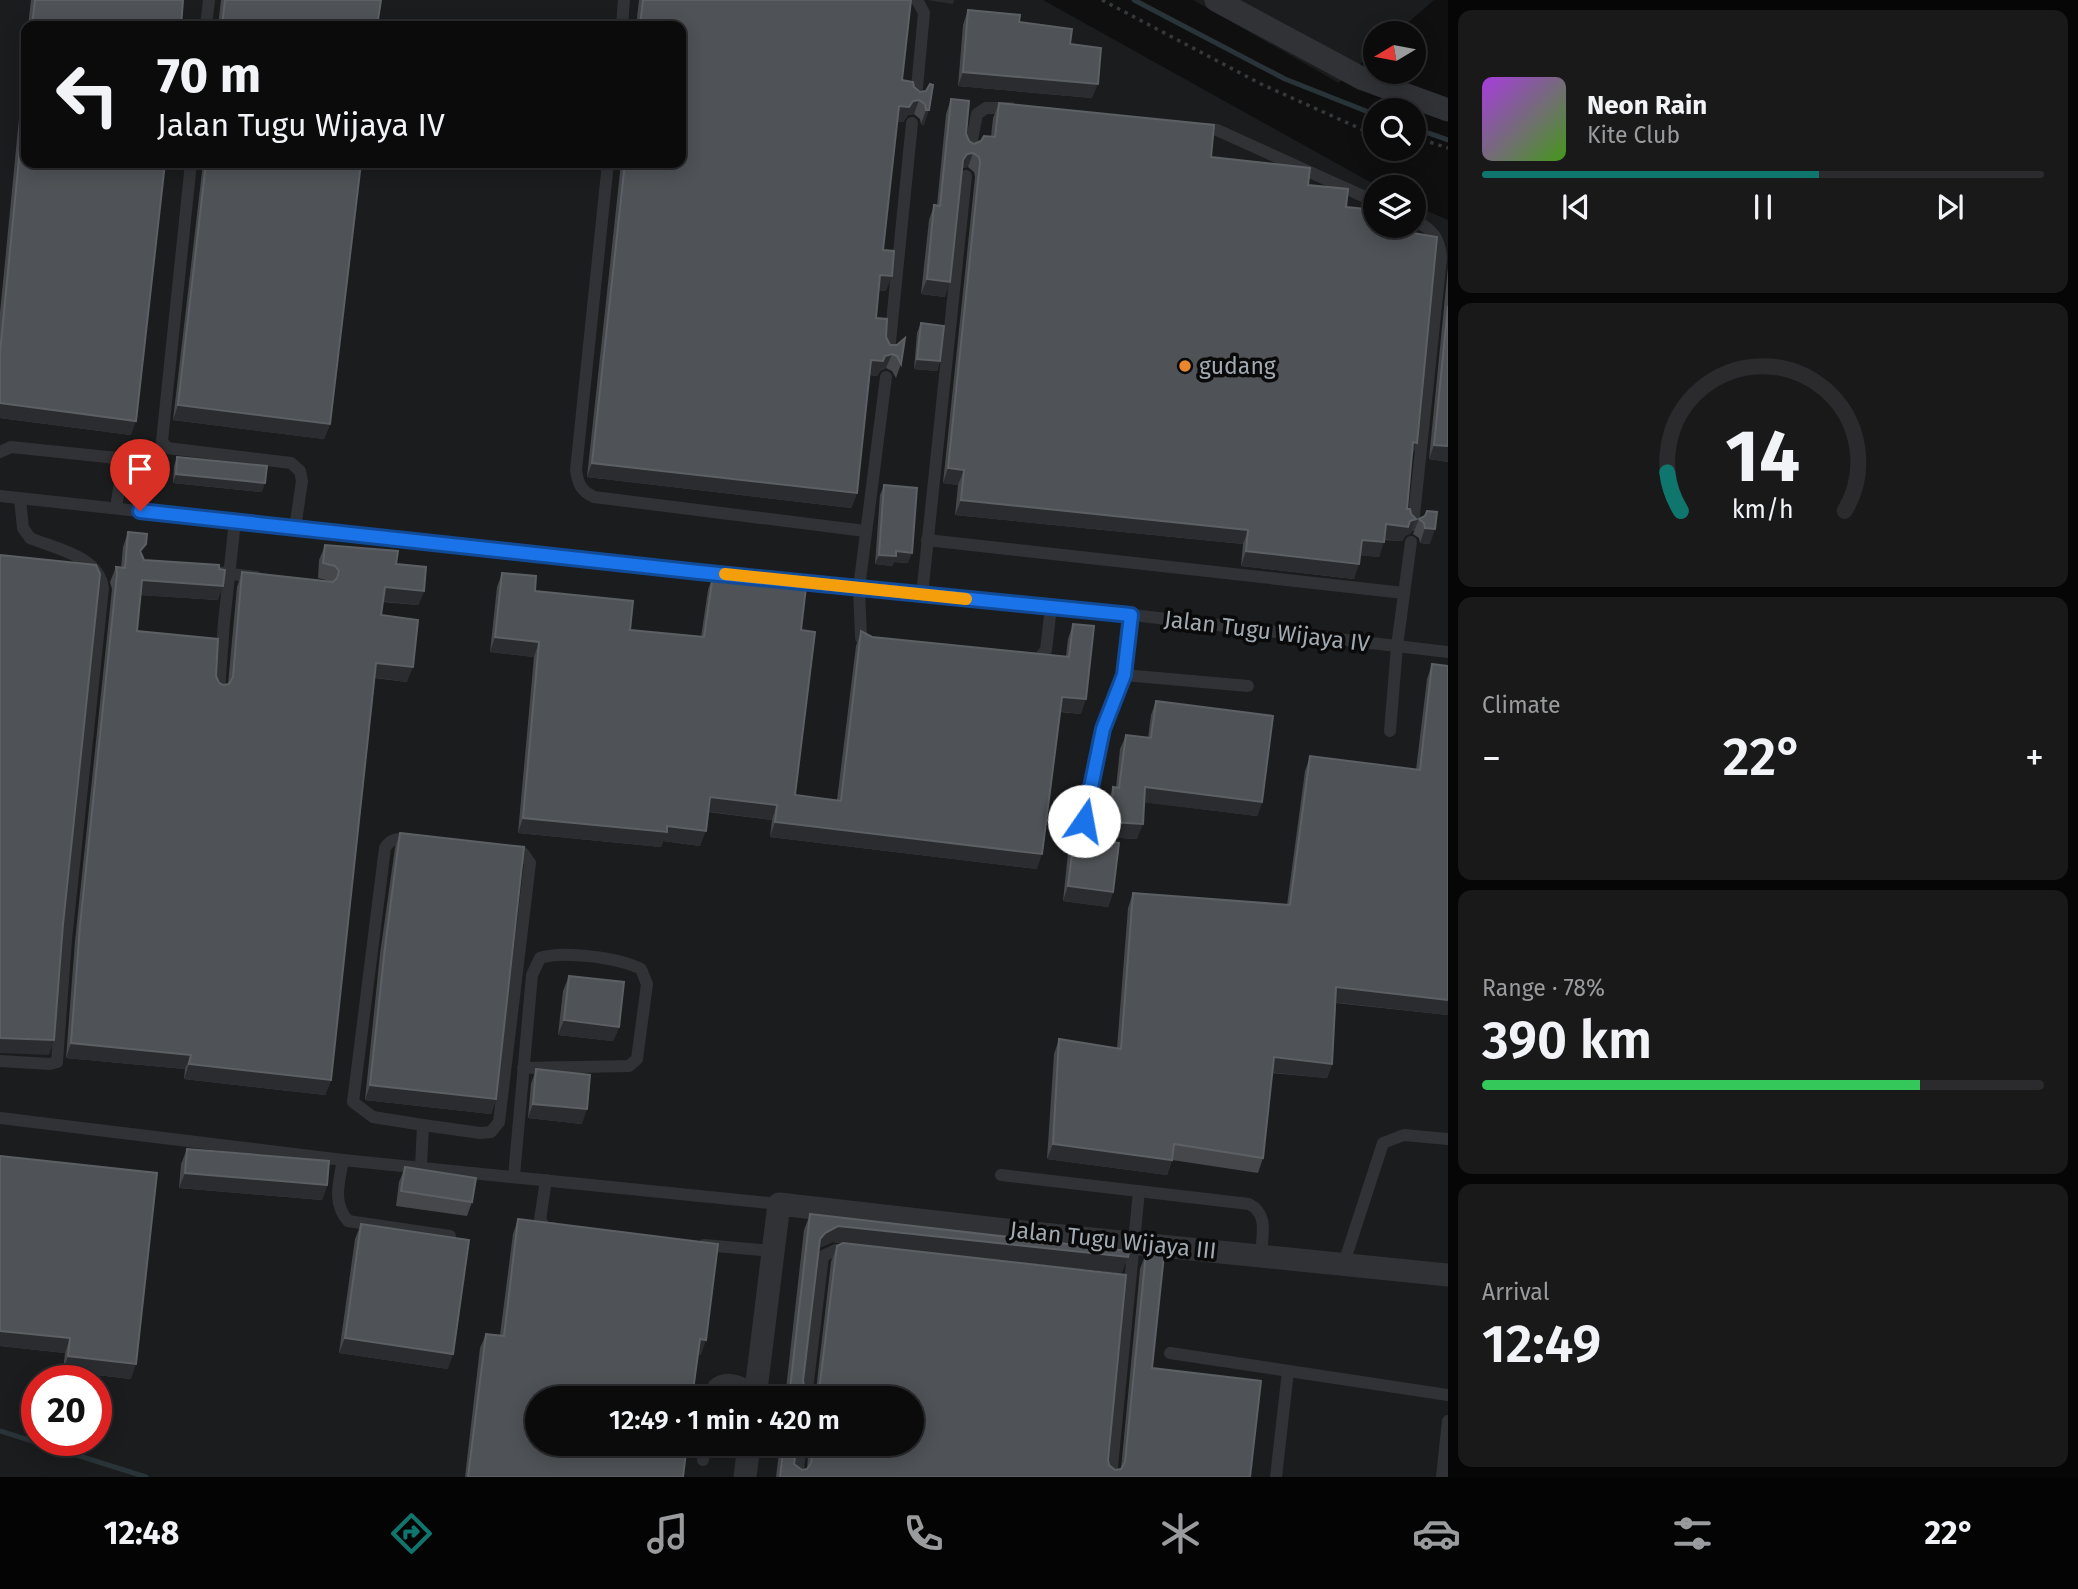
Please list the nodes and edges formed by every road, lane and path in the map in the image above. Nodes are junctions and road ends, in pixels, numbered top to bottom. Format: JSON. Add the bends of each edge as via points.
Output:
{"nodes":[{"id":1,"x":209,"y":0,"type":"edge"},
{"id":2,"x":624,"y":0,"type":"edge"},
{"id":3,"x":917,"y":0,"type":"edge"},
{"id":4,"x":1102,"y":0,"type":"edge"},
{"id":5,"x":1216,"y":0,"type":"edge"},
{"id":6,"x":207,"y":21,"type":"edge"},
{"id":7,"x":622,"y":21,"type":"edge"},
{"id":8,"x":916,"y":98,"type":"edge"},
{"id":9,"x":1030,"y":110,"type":"edge"},
{"id":10,"x":1448,"y":110,"type":"edge"},
{"id":11,"x":912,"y":123,"type":"dead end"},
{"id":12,"x":1189,"y":128,"type":"edge"},
{"id":13,"x":1363,"y":130,"type":"edge"},
{"id":14,"x":1426,"y":141,"type":"edge"},
{"id":15,"x":1448,"y":148,"type":"edge"},
{"id":16,"x":970,"y":150,"type":"edge"},
{"id":17,"x":190,"y":168,"type":"edge"},
{"id":18,"x":607,"y":168,"type":"edge"},
{"id":19,"x":965,"y":176,"type":"edge"},
{"id":20,"x":1363,"y":196,"type":"edge"},
{"id":21,"x":1426,"y":225,"type":"edge"},
{"id":22,"x":889,"y":352,"type":"edge"},
{"id":23,"x":886,"y":377,"type":"dead end"},
{"id":24,"x":0,"y":452,"type":"edge"},
{"id":25,"x":0,"y":496,"type":"edge"},
{"id":26,"x":20,"y":499,"type":"junction"},
{"id":27,"x":116,"y":508,"type":"junction"},
{"id":28,"x":234,"y":521,"type":"junction"},
{"id":29,"x":1413,"y":525,"type":"edge"},
{"id":30,"x":295,"y":528,"type":"junction"},
{"id":31,"x":865,"y":531,"type":"junction"},
{"id":32,"x":927,"y":540,"type":"junction"},
{"id":33,"x":1411,"y":542,"type":"edge"},
{"id":34,"x":195,"y":570,"type":"edge"},
{"id":35,"x":229,"y":572,"type":"junction"},
{"id":36,"x":270,"y":579,"type":"edge"},
{"id":37,"x":859,"y":588,"type":"junction"},
{"id":38,"x":1404,"y":593,"type":"junction"},
{"id":39,"x":922,"y":595,"type":"junction"},
{"id":40,"x":1051,"y":607,"type":"junction"},
{"id":41,"x":1131,"y":615,"type":"junction"},
{"id":42,"x":880,"y":644,"type":"edge"},
{"id":43,"x":1397,"y":646,"type":"junction"},
{"id":44,"x":1448,"y":652,"type":"edge"},
{"id":45,"x":1013,"y":656,"type":"edge"},
{"id":46,"x":1124,"y":675,"type":"junction"},
{"id":47,"x":1248,"y":686,"type":"dead end"},
{"id":48,"x":219,"y":691,"type":"edge"},
{"id":49,"x":1390,"y":732,"type":"dead end"},
{"id":50,"x":1084,"y":821,"type":"dead end"},
{"id":51,"x":421,"y":841,"type":"edge"},
{"id":52,"x":497,"y":850,"type":"edge"},
{"id":53,"x":0,"y":1061,"type":"edge"},
{"id":54,"x":523,"y":1068,"type":"junction"},
{"id":55,"x":0,"y":1118,"type":"edge"},
{"id":56,"x":424,"y":1125,"type":"junction"},
{"id":57,"x":1448,"y":1139,"type":"edge"},
{"id":58,"x":343,"y":1160,"type":"junction"},
{"id":59,"x":421,"y":1167,"type":"junction"},
{"id":60,"x":1001,"y":1175,"type":"dead end"},
{"id":61,"x":514,"y":1176,"type":"junction"},
{"id":62,"x":546,"y":1180,"type":"junction"},
{"id":63,"x":1139,"y":1191,"type":"junction"},
{"id":64,"x":779,"y":1204,"type":"junction"},
{"id":65,"x":573,"y":1230,"type":"edge"},
{"id":66,"x":450,"y":1236,"type":"edge"},
{"id":67,"x":1135,"y":1242,"type":"junction"},
{"id":68,"x":691,"y":1243,"type":"edge"},
{"id":69,"x":773,"y":1251,"type":"junction"},
{"id":70,"x":863,"y":1253,"type":"edge"},
{"id":71,"x":1261,"y":1255,"type":"junction"},
{"id":72,"x":1344,"y":1263,"type":"junction"},
{"id":73,"x":1448,"y":1275,"type":"edge"},
{"id":74,"x":1170,"y":1353,"type":"dead end"},
{"id":75,"x":1288,"y":1371,"type":"junction"},
{"id":76,"x":714,"y":1386,"type":"edge"},
{"id":77,"x":744,"y":1386,"type":"edge"},
{"id":78,"x":757,"y":1386,"type":"edge"},
{"id":79,"x":807,"y":1386,"type":"edge"},
{"id":80,"x":1448,"y":1395,"type":"edge"},
{"id":81,"x":1448,"y":1421,"type":"edge"},
{"id":82,"x":702,"y":1456,"type":"edge"},
{"id":83,"x":748,"y":1456,"type":"edge"},
{"id":84,"x":800,"y":1456,"type":"edge"},
{"id":85,"x":702,"y":1460,"type":"dead end"},
{"id":86,"x":745,"y":1477,"type":"edge"},
{"id":87,"x":797,"y":1477,"type":"edge"},
{"id":88,"x":1111,"y":1477,"type":"edge"},
{"id":89,"x":1276,"y":1477,"type":"edge"},
{"id":90,"x":1442,"y":1477,"type":"edge"}],
"edges":[{"from":1,"to":6,"type":"lane"},
{"from":2,"to":7,"type":"lane"},
{"from":3,"to":8,"type":"lane","via":[[924,13]]},
{"from":4,"to":13,"type":"path","via":[[1261,84]]},
{"from":5,"to":10,"type":"street","via":[[1356,76]]},
{"from":9,"to":16,"type":"lane","via":[[986,108],[976,114]]},
{"from":11,"to":22,"type":"lane"},
{"from":12,"to":20,"type":"lane","via":[[1217,130]]},
{"from":14,"to":15,"type":"path"},
{"from":17,"to":30,"type":"lane","via":[[162,441],[167,448],[291,463],[300,471],[302,481]]},
{"from":18,"to":31,"type":"lane","via":[[576,470],[584,492],[594,497]]},
{"from":19,"to":32,"type":"lane"},
{"from":21,"to":29,"type":"lane","via":[[1440,243],[1441,258]]},
{"from":23,"to":31,"type":"lane"},
{"from":24,"to":27,"type":"lane","via":[[11,447],[117,458],[122,469]]},
{"from":25,"to":26,"type":"lane","name":"Jalan Tugu Wijaya IV"},
{"from":26,"to":27,"type":"lane","name":"Jalan Tugu Wijaya IV"},
{"from":26,"to":53,"type":"lane","via":[[25,534],[90,563],[102,576],[103,588],[57,1062]]},
{"from":27,"to":28,"type":"lane","name":"Jalan Tugu Wijaya IV"},
{"from":28,"to":30,"type":"lane","name":"Jalan Tugu Wijaya IV"},
{"from":28,"to":35,"type":"lane"},
{"from":30,"to":37,"type":"lane","name":"Jalan Tugu Wijaya IV"},
{"from":31,"to":37,"type":"lane"},
{"from":32,"to":38,"type":"lane"},
{"from":32,"to":39,"type":"lane"},
{"from":33,"to":38,"type":"lane"},
{"from":34,"to":35,"type":"lane"},
{"from":35,"to":36,"type":"lane"},
{"from":35,"to":48,"type":"lane"},
{"from":37,"to":39,"type":"lane","name":"Jalan Tugu Wijaya IV"},
{"from":37,"to":42,"type":"lane","via":[[861,638]]},
{"from":38,"to":43,"type":"lane"},
{"from":39,"to":40,"type":"lane","name":"Jalan Tugu Wijaya IV"},
{"from":40,"to":41,"type":"lane","name":"Jalan Tugu Wijaya IV"},
{"from":40,"to":45,"type":"lane","via":[[1044,656]]},
{"from":41,"to":43,"type":"lane","name":"Jalan Tugu Wijaya IV"},
{"from":41,"to":46,"type":"lane"},
{"from":43,"to":44,"type":"lane","name":"Jalan Tugu Wijaya IV"},
{"from":43,"to":49,"type":"lane"},
{"from":46,"to":47,"type":"lane"},
{"from":46,"to":50,"type":"lane","via":[[1103,729]]},
{"from":51,"to":56,"type":"lane","via":[[395,838],[385,848],[353,1102],[373,1117]]},
{"from":52,"to":56,"type":"lane","via":[[523,853],[530,863],[499,1122],[491,1132],[480,1133]]},
{"from":54,"to":54,"type":"lane","via":[[618,1068],[638,1059],[647,984],[641,969],[629,963],[553,953],[540,958],[532,975]]},
{"from":54,"to":61,"type":"lane"},
{"from":55,"to":58,"type":"lane"},
{"from":56,"to":59,"type":"lane"},
{"from":57,"to":72,"type":"lane","via":[[1404,1135],[1383,1143]]},
{"from":58,"to":59,"type":"lane"},
{"from":58,"to":66,"type":"lane","via":[[337,1196],[340,1212],[348,1221]]},
{"from":59,"to":61,"type":"lane"},
{"from":60,"to":63,"type":"lane"},
{"from":61,"to":62,"type":"lane"},
{"from":62,"to":64,"type":"lane"},
{"from":62,"to":65,"type":"lane","via":[[542,1224]]},
{"from":63,"to":67,"type":"lane"},
{"from":63,"to":71,"type":"lane","via":[[1250,1204],[1263,1216]]},
{"from":64,"to":67,"type":"street","name":"Jalan Tugu Wijaya III"},
{"from":64,"to":69,"type":"street"},
{"from":67,"to":71,"type":"street","name":"Jalan Tugu Wijaya III"},
{"from":67,"to":88,"type":"lane","via":[[1124,1282]]},
{"from":68,"to":69,"type":"lane"},
{"from":69,"to":78,"type":"street"},
{"from":70,"to":79,"type":"lane","via":[[836,1250],[823,1256]]},
{"from":71,"to":72,"type":"street","name":"Jalan Tugu Wijaya III"},
{"from":72,"to":73,"type":"street","name":"Jalan Tugu Wijaya III"},
{"from":74,"to":75,"type":"lane"},
{"from":75,"to":80,"type":"lane"},
{"from":75,"to":89,"type":"lane"},
{"from":76,"to":77,"type":"lane","via":[[731,1379]]},
{"from":81,"to":90,"type":"lane"},
{"from":82,"to":85,"type":"lane"},
{"from":83,"to":86,"type":"street"},
{"from":84,"to":87,"type":"lane"}]}
